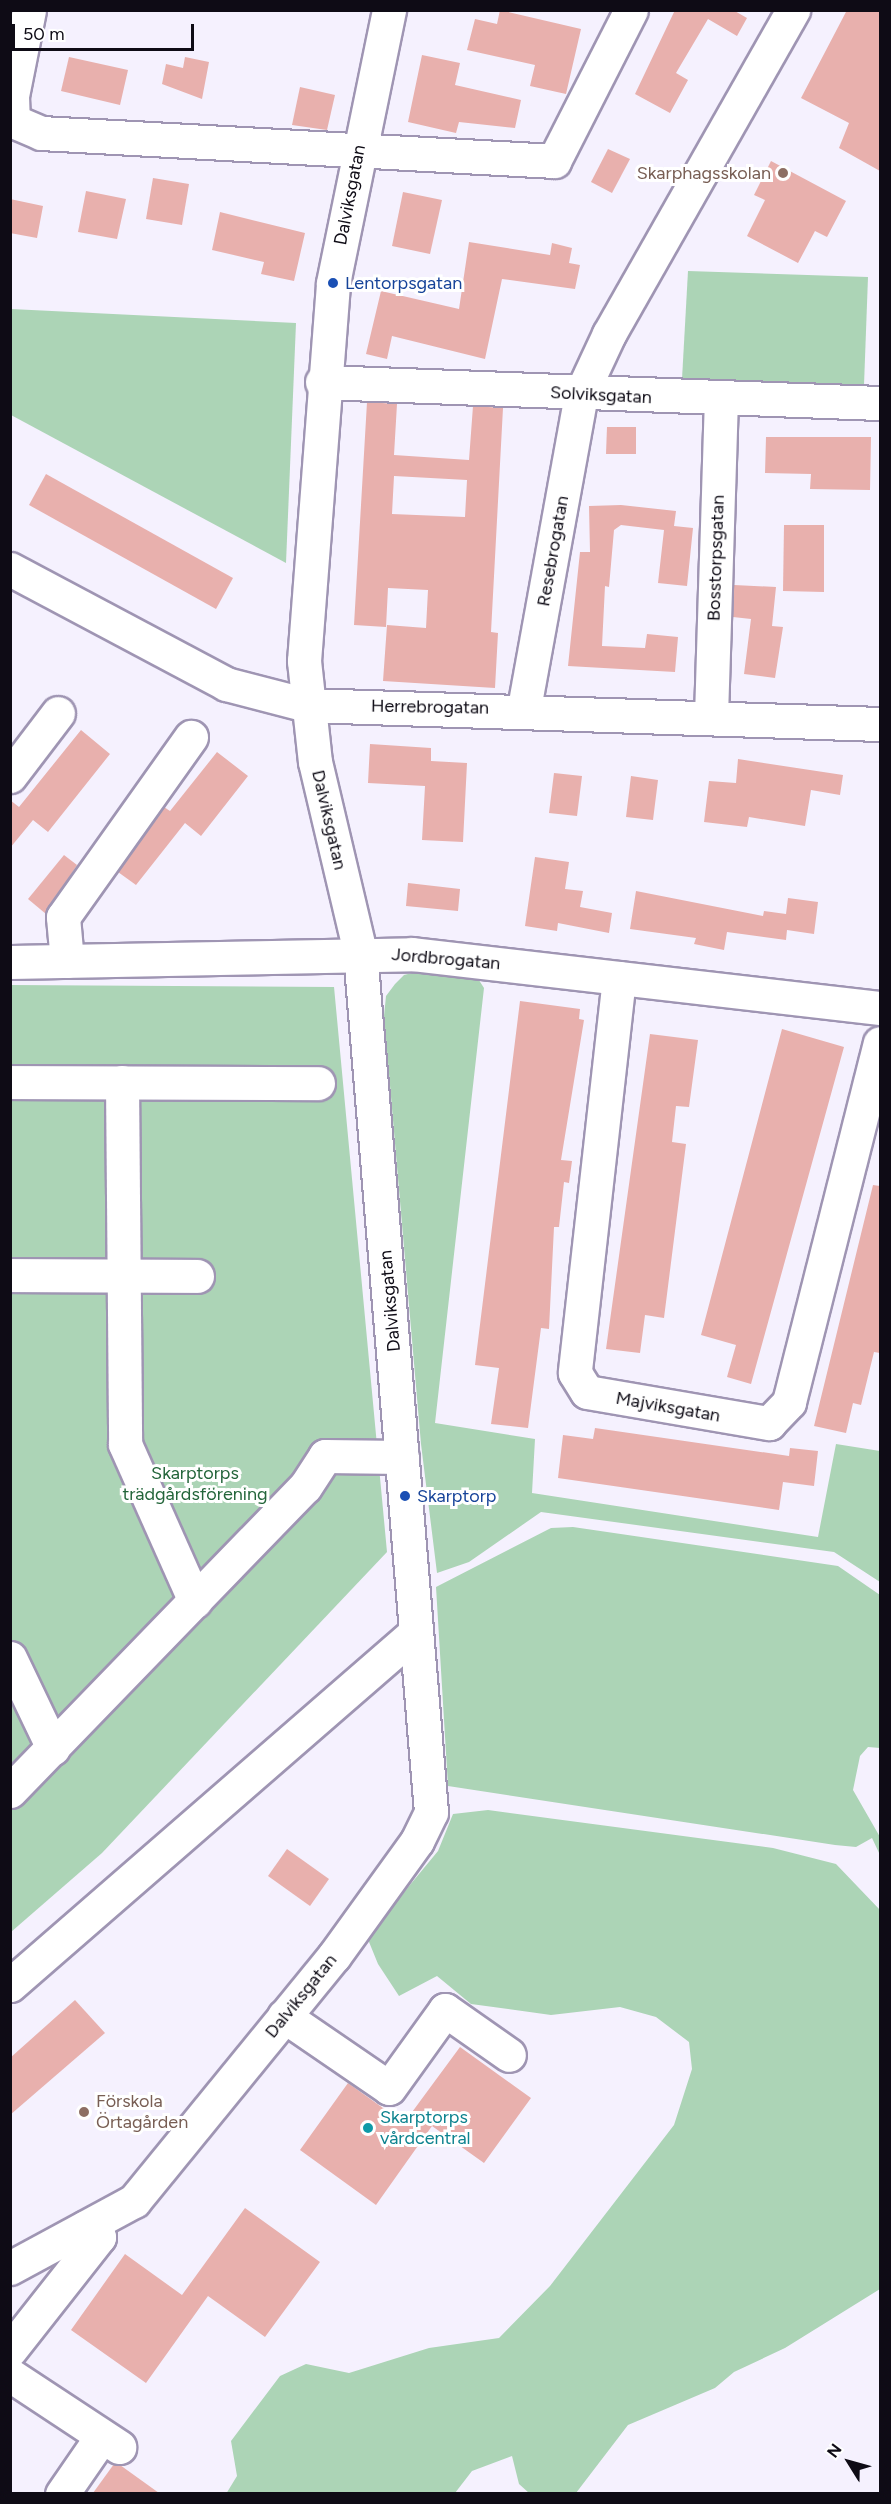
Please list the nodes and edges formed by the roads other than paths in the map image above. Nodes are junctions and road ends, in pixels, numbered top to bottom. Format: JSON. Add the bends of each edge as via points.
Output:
{"nodes":[{"id":1,"x":29,"y":10,"type":"edge"},
{"id":2,"x":389,"y":10,"type":"edge"},
{"id":3,"x":631,"y":10,"type":"edge"},
{"id":4,"x":793,"y":10,"type":"edge"},
{"id":5,"x":359,"y":152,"type":"junction"},
{"id":6,"x":322,"y":382,"type":"junction"},
{"id":7,"x":582,"y":394,"type":"junction"},
{"id":8,"x":721,"y":401,"type":"junction"},
{"id":9,"x":880,"y":403,"type":"edge"},
{"id":10,"x":10,"y":569,"type":"edge"},
{"id":11,"x":307,"y":705,"type":"junction"},
{"id":12,"x":524,"y":708,"type":"junction"},
{"id":13,"x":58,"y":713,"type":"dead end"},
{"id":14,"x":711,"y":716,"type":"junction"},
{"id":15,"x":880,"y":724,"type":"edge"},
{"id":16,"x":191,"y":737,"type":"dead end"},
{"id":17,"x":10,"y":776,"type":"edge"},
{"id":18,"x":360,"y":952,"type":"junction"},
{"id":19,"x":67,"y":961,"type":"junction"},
{"id":20,"x":10,"y":962,"type":"edge"},
{"id":21,"x":618,"y":978,"type":"junction"},
{"id":22,"x":880,"y":1008,"type":"edge"},
{"id":23,"x":880,"y":1043,"type":"edge"},
{"id":24,"x":10,"y":1082,"type":"edge"},
{"id":25,"x":122,"y":1082,"type":"junction"},
{"id":26,"x":318,"y":1083,"type":"dead end"},
{"id":27,"x":10,"y":1275,"type":"edge"},
{"id":28,"x":122,"y":1275,"type":"junction"},
{"id":29,"x":197,"y":1276,"type":"dead end"},
{"id":30,"x":402,"y":1457,"type":"junction"},
{"id":31,"x":195,"y":1601,"type":"junction"},
{"id":32,"x":415,"y":1633,"type":"junction"},
{"id":33,"x":10,"y":1658,"type":"edge"},
{"id":34,"x":53,"y":1748,"type":"junction"},
{"id":35,"x":10,"y":1791,"type":"edge"},
{"id":36,"x":10,"y":1985,"type":"edge"},
{"id":37,"x":284,"y":2016,"type":"junction"},
{"id":38,"x":509,"y":2055,"type":"dead end"},
{"id":39,"x":85,"y":2228,"type":"junction"},
{"id":40,"x":10,"y":2268,"type":"edge"},
{"id":41,"x":10,"y":2350,"type":"edge"},
{"id":42,"x":10,"y":2375,"type":"edge"},
{"id":43,"x":62,"y":2493,"type":"edge"}],
"edges":[{"from":1,"to":5,"type":"street","via":[[12,96],[14,121],[41,133]]},
{"from":2,"to":5,"type":"street","name":"Dalviksgatan"},
{"from":3,"to":5,"type":"street","via":[[554,161]]},
{"from":4,"to":7,"type":"street","name":"Resebrogatan","via":[[609,334]]},
{"from":5,"to":6,"type":"street","name":"Dalviksgatan","via":[[333,283]]},
{"from":6,"to":7,"type":"street","name":"Solviksgatan"},
{"from":6,"to":11,"type":"street","name":"Dalviksgatan","via":[[304,661]]},
{"from":7,"to":8,"type":"street","name":"Solviksgatan"},
{"from":7,"to":12,"type":"street","name":"Resebrogatan"},
{"from":8,"to":9,"type":"street","name":"Solviksgatan"},
{"from":8,"to":14,"type":"street","name":"Bosstorpsgatan"},
{"from":10,"to":11,"type":"street","name":"Herrebrogatan","via":[[226,684]]},
{"from":11,"to":12,"type":"street","name":"Herrebrogatan"},
{"from":11,"to":18,"type":"street","name":"Dalviksgatan","via":[[315,762]]},
{"from":12,"to":14,"type":"street","name":"Herrebrogatan"},
{"from":13,"to":17,"type":"street"},
{"from":14,"to":15,"type":"street","name":"Herrebrogatan"},
{"from":16,"to":19,"type":"street","via":[[63,917]]},
{"from":18,"to":19,"type":"street","name":"Jordbrogatan","via":[[328,959]]},
{"from":18,"to":21,"type":"street","name":"Jordbrogatan"},
{"from":18,"to":30,"type":"street","name":"Dalviksgatan"},
{"from":19,"to":20,"type":"street","name":"Jordbrogatan"},
{"from":21,"to":22,"type":"street","name":"Jordbrogatan"},
{"from":21,"to":23,"type":"street","name":"Majviksgatan","via":[[575,1373],[587,1392],[770,1423],[789,1402]]},
{"from":24,"to":25,"type":"street"},
{"from":25,"to":26,"type":"street"},
{"from":25,"to":28,"type":"street"},
{"from":27,"to":28,"type":"street"},
{"from":28,"to":29,"type":"street"},
{"from":28,"to":31,"type":"street","via":[[125,1444]]},
{"from":30,"to":31,"type":"street","via":[[324,1456],[305,1487]]},
{"from":30,"to":32,"type":"street","name":"Dalviksgatan"},
{"from":31,"to":34,"type":"street"},
{"from":32,"to":36,"type":"street"},
{"from":32,"to":37,"type":"street","name":"Dalviksgatan","via":[[431,1812],[410,1850]]},
{"from":33,"to":34,"type":"street"},
{"from":34,"to":35,"type":"street"},
{"from":37,"to":38,"type":"street","via":[[389,2088],[445,2010]]},
{"from":37,"to":39,"type":"street","name":"Dalviksgatan","via":[[134,2201]]},
{"from":39,"to":40,"type":"street","name":"Dalviksgatan"},
{"from":39,"to":41,"type":"street","via":[[99,2237]]},
{"from":42,"to":43,"type":"street","via":[[111,2442]]}]}
